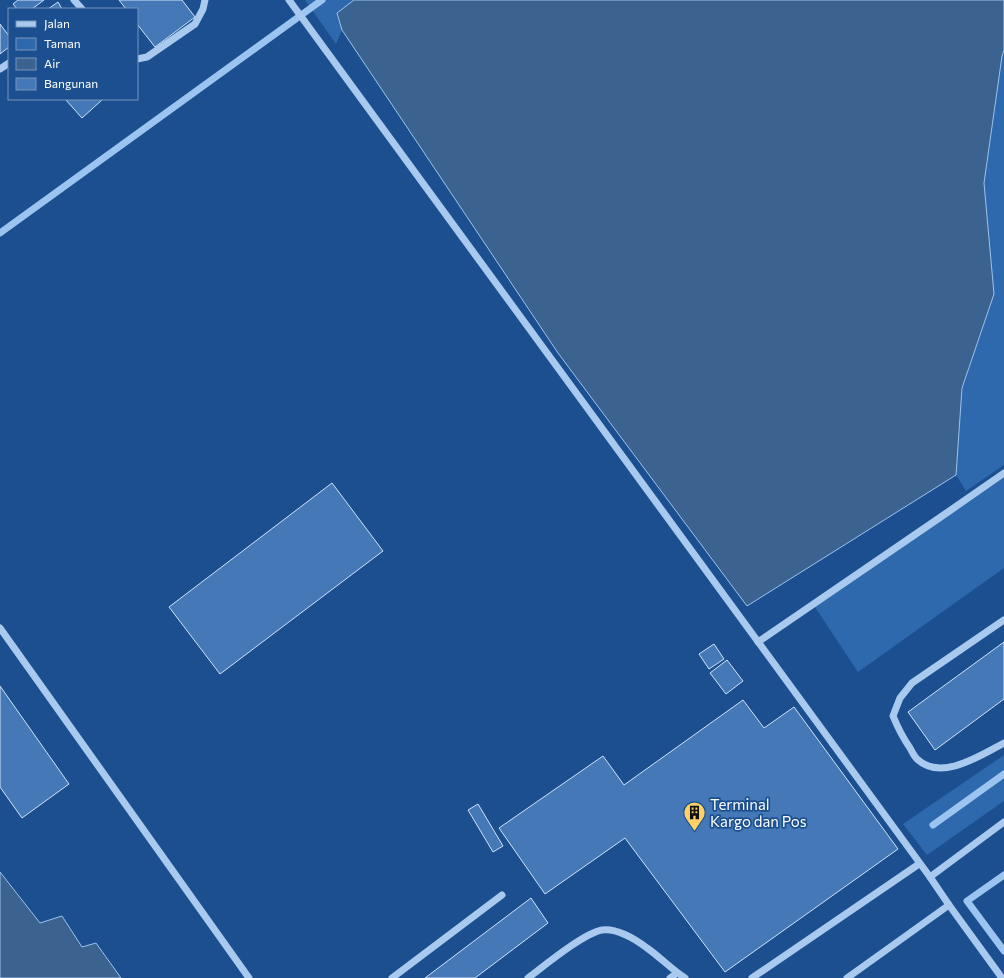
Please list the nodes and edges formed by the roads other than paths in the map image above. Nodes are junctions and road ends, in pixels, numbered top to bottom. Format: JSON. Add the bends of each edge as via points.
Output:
{"nodes":[{"id":1,"x":74,"y":0,"type":"edge"},
{"id":2,"x":205,"y":0,"type":"edge"},
{"id":3,"x":289,"y":0,"type":"edge"},
{"id":4,"x":81,"y":8,"type":"edge"},
{"id":5,"x":138,"y":58,"type":"edge"},
{"id":6,"x":1004,"y":473,"type":"edge"},
{"id":7,"x":1004,"y":620,"type":"edge"},
{"id":8,"x":0,"y":628,"type":"edge"},
{"id":9,"x":758,"y":642,"type":"junction"},
{"id":10,"x":1004,"y":743,"type":"edge"},
{"id":11,"x":1004,"y":822,"type":"edge"},
{"id":12,"x":919,"y":864,"type":"junction"},
{"id":13,"x":930,"y":878,"type":"junction"},
{"id":14,"x":502,"y":896,"type":"dead end"},
{"id":15,"x":948,"y":905,"type":"junction"},
{"id":16,"x":677,"y":973,"type":"junction"},
{"id":17,"x":1002,"y":975,"type":"edge"},
{"id":18,"x":249,"y":978,"type":"edge"},
{"id":19,"x":392,"y":978,"type":"edge"},
{"id":20,"x":528,"y":978,"type":"edge"},
{"id":21,"x":670,"y":978,"type":"edge"},
{"id":22,"x":685,"y":978,"type":"edge"},
{"id":23,"x":752,"y":978,"type":"edge"},
{"id":24,"x":847,"y":978,"type":"edge"}],
"edges":[{"from":1,"to":4,"type":"lane"},
{"from":2,"to":5,"type":"lane","via":[[195,24],[147,57]]},
{"from":3,"to":9,"type":"lane"},
{"from":6,"to":9,"type":"lane"},
{"from":7,"to":10,"type":"lane","via":[[912,683],[900,698],[893,716],[917,759],[931,767],[944,769],[972,760]]},
{"from":8,"to":18,"type":"lane"},
{"from":9,"to":12,"type":"lane"},
{"from":11,"to":13,"type":"lane"},
{"from":12,"to":13,"type":"lane"},
{"from":12,"to":23,"type":"lane"},
{"from":13,"to":15,"type":"lane"},
{"from":14,"to":19,"type":"lane"},
{"from":15,"to":17,"type":"lane"},
{"from":15,"to":24,"type":"lane"},
{"from":16,"to":20,"type":"lane","via":[[633,939],[615,931],[602,930],[585,937]]},
{"from":16,"to":21,"type":"lane"},
{"from":16,"to":22,"type":"lane"}]}
